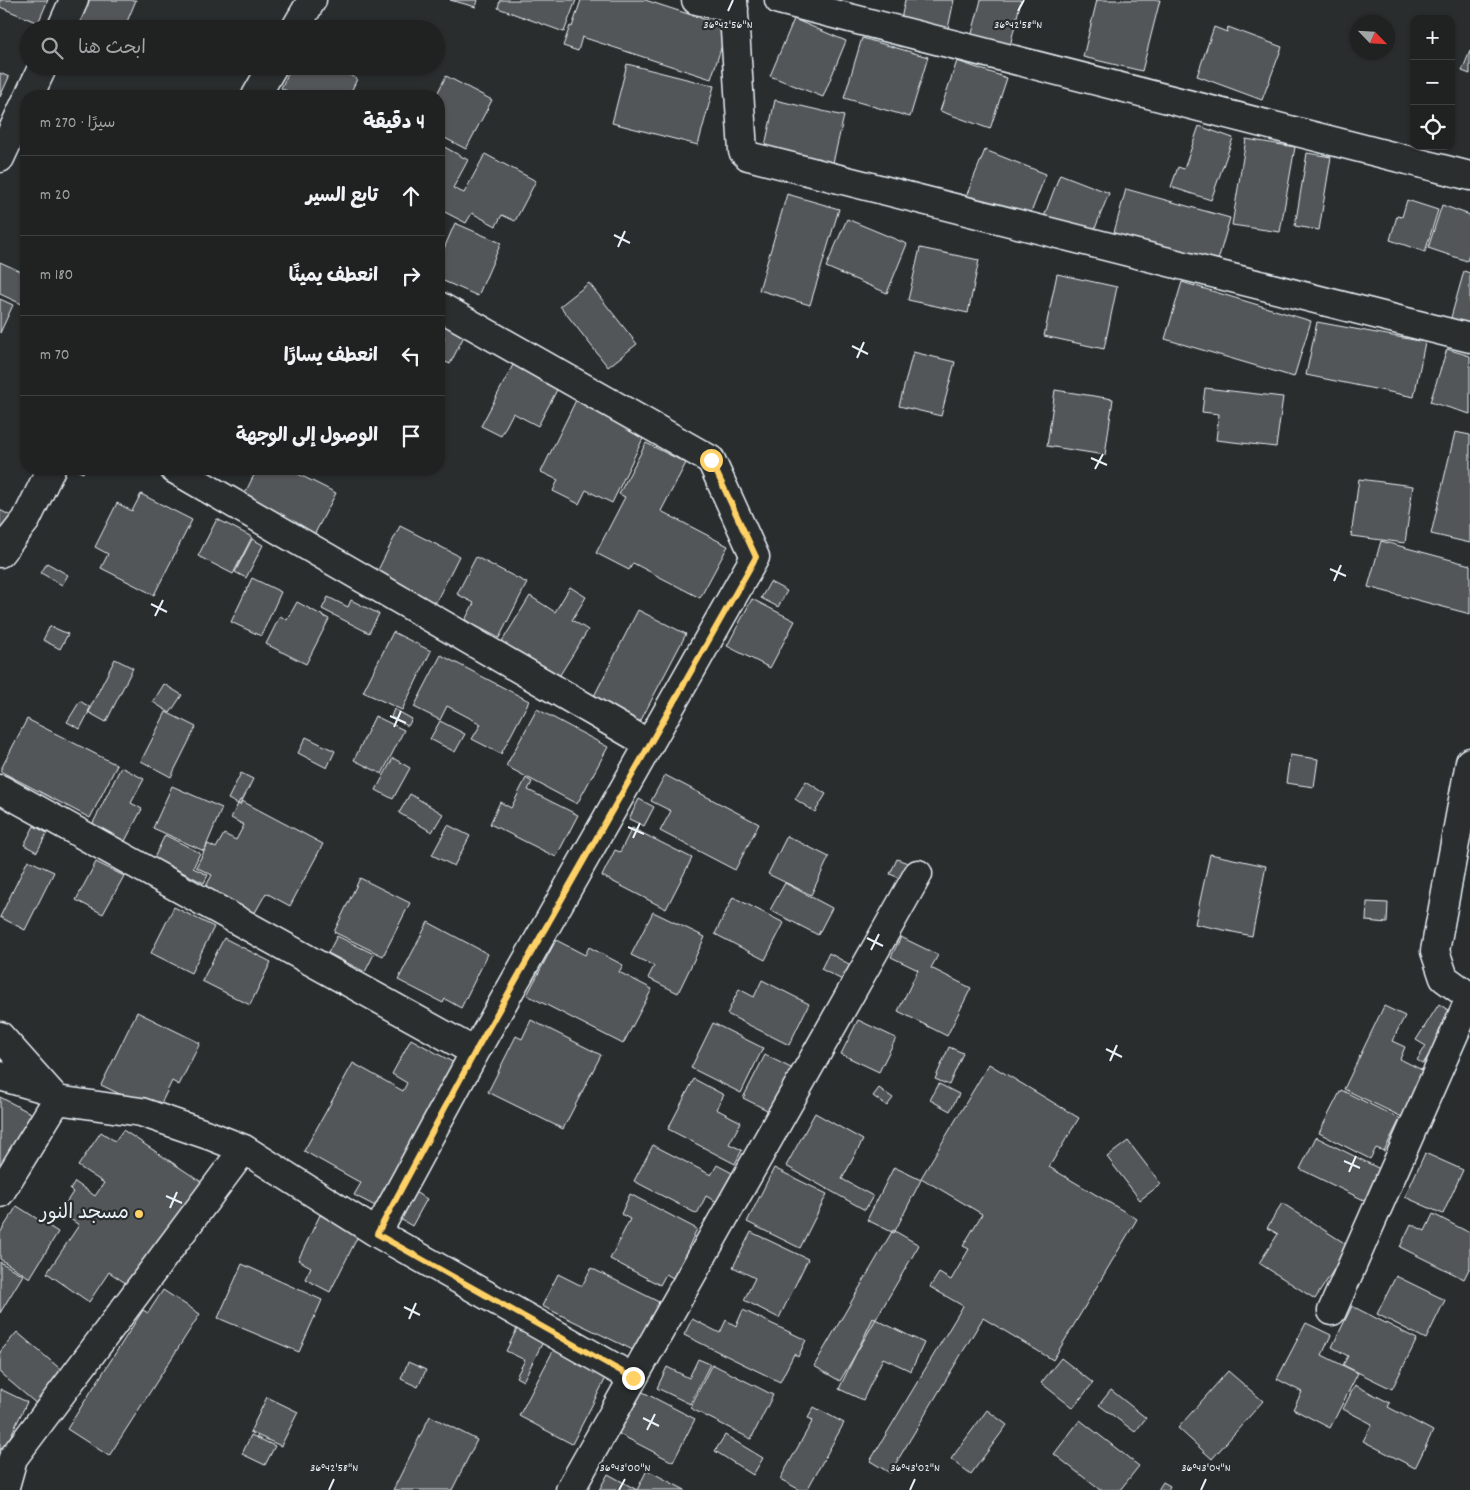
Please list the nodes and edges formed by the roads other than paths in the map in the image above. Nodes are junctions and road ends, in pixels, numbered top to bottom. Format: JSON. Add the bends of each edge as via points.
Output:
{"nodes":[{"id":1,"x":74,"y":0,"type":"edge"},
{"id":2,"x":312,"y":0,"type":"edge"},
{"id":3,"x":696,"y":0,"type":"edge"},
{"id":4,"x":779,"y":0,"type":"edge"},
{"id":5,"x":733,"y":5,"type":"edge"},
{"id":6,"x":64,"y":20,"type":"edge"},
{"id":7,"x":300,"y":20,"type":"edge"},
{"id":8,"x":39,"y":75,"type":"edge"},
{"id":9,"x":268,"y":75,"type":"edge"},
{"id":10,"x":32,"y":90,"type":"edge"},
{"id":11,"x":259,"y":90,"type":"edge"},
{"id":12,"x":20,"y":115,"type":"edge"},
{"id":13,"x":0,"y":158,"type":"edge"},
{"id":14,"x":1470,"y":176,"type":"edge"},
{"id":15,"x":445,"y":309,"type":"edge"},
{"id":16,"x":1470,"y":338,"type":"edge"},
{"id":17,"x":48,"y":475,"type":"edge"},
{"id":18,"x":184,"y":475,"type":"edge"},
{"id":19,"x":0,"y":553,"type":"edge"},
{"id":20,"x":649,"y":744,"type":"junction"},
{"id":21,"x":1470,"y":762,"type":"edge"},
{"id":22,"x":0,"y":789,"type":"edge"},
{"id":23,"x":918,"y":874,"type":"dead end"},
{"id":24,"x":1470,"y":997,"type":"edge"},
{"id":25,"x":0,"y":1036,"type":"edge"},
{"id":26,"x":475,"y":1052,"type":"junction"},
{"id":27,"x":0,"y":1076,"type":"edge"},
{"id":28,"x":51,"y":1094,"type":"junction"},
{"id":29,"x":244,"y":1149,"type":"junction"},
{"id":30,"x":0,"y":1193,"type":"edge"},
{"id":31,"x":377,"y":1234,"type":"junction"},
{"id":32,"x":1332,"y":1311,"type":"dead end"},
{"id":33,"x":633,"y":1378,"type":"junction"},
{"id":34,"x":4,"y":1490,"type":"edge"},
{"id":35,"x":570,"y":1490,"type":"edge"}],
"edges":[{"from":1,"to":6,"type":"street"},
{"from":2,"to":7,"type":"street"},
{"from":3,"to":5,"type":"street"},
{"from":4,"to":14,"type":"street"},
{"from":5,"to":16,"type":"street","via":[[743,151],[748,156]]},
{"from":8,"to":10,"type":"street"},
{"from":9,"to":11,"type":"street"},
{"from":12,"to":13,"type":"street"},
{"from":15,"to":20,"type":"street","via":[[711,460],[756,557]]},
{"from":17,"to":19,"type":"street","via":[[26,520]]},
{"from":18,"to":20,"type":"street"},
{"from":20,"to":26,"type":"street"},
{"from":21,"to":24,"type":"street","via":[[1435,951],[1444,978]]},
{"from":22,"to":26,"type":"street"},
{"from":23,"to":33,"type":"street"},
{"from":24,"to":32,"type":"street"},
{"from":25,"to":28,"type":"street"},
{"from":26,"to":31,"type":"street"},
{"from":27,"to":28,"type":"street"},
{"from":28,"to":29,"type":"street","via":[[141,1112]]},
{"from":28,"to":30,"type":"street"},
{"from":29,"to":31,"type":"street"},
{"from":29,"to":34,"type":"street","via":[[13,1458]]},
{"from":31,"to":33,"type":"street"},
{"from":33,"to":35,"type":"street"}]}
